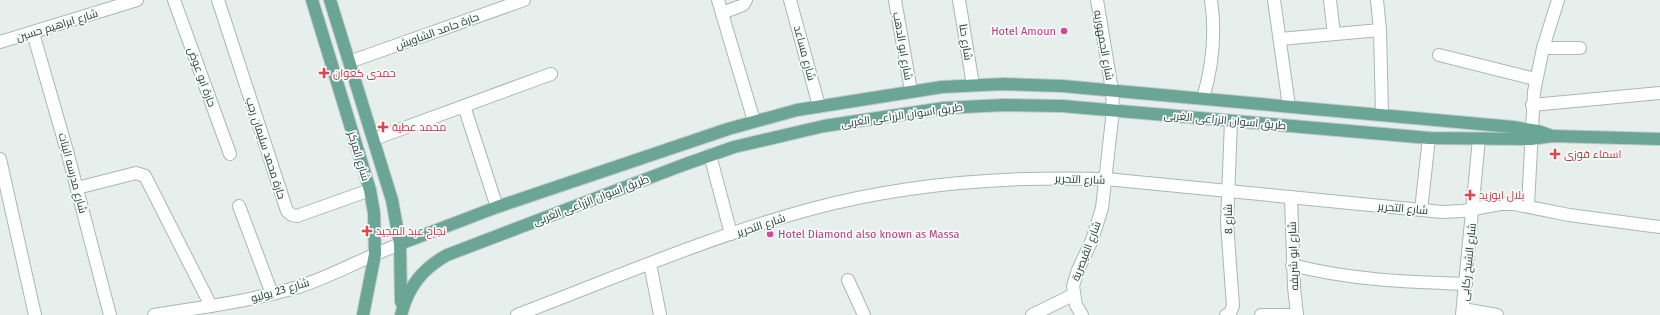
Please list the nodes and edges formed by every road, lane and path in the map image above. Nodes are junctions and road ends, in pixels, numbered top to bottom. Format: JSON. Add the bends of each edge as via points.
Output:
{"nodes":[{"id":1,"x":137,"y":0,"type":"edge"},
{"id":2,"x":174,"y":0,"type":"edge"},
{"id":3,"x":218,"y":0,"type":"edge"},
{"id":4,"x":312,"y":0,"type":"edge"},
{"id":5,"x":330,"y":0,"type":"edge"},
{"id":6,"x":524,"y":0,"type":"edge"},
{"id":7,"x":718,"y":0,"type":"edge"},
{"id":8,"x":746,"y":0,"type":"edge"},
{"id":9,"x":790,"y":0,"type":"edge"},
{"id":10,"x":895,"y":0,"type":"edge"},
{"id":11,"x":959,"y":0,"type":"edge"},
{"id":12,"x":1096,"y":0,"type":"edge"},
{"id":13,"x":1212,"y":0,"type":"edge"},
{"id":14,"x":1274,"y":0,"type":"edge"},
{"id":15,"x":1330,"y":0,"type":"edge"},
{"id":16,"x":1377,"y":0,"type":"edge"},
{"id":17,"x":1558,"y":0,"type":"edge"},
{"id":18,"x":722,"y":13,"type":"junction"},
{"id":19,"x":338,"y":26,"type":"junction"},
{"id":20,"x":1380,"y":30,"type":"junction"},
{"id":21,"x":33,"y":32,"type":"junction"},
{"id":22,"x":322,"y":33,"type":"junction"},
{"id":23,"x":1334,"y":34,"type":"junction"},
{"id":24,"x":1280,"y":39,"type":"junction"},
{"id":25,"x":0,"y":42,"type":"edge"},
{"id":26,"x":1543,"y":48,"type":"junction"},
{"id":27,"x":1580,"y":48,"type":"dead end"},
{"id":28,"x":1439,"y":55,"type":"dead end"},
{"id":29,"x":349,"y":62,"type":"junction"},
{"id":30,"x":551,"y":74,"type":"dead end"},
{"id":31,"x":1536,"y":79,"type":"junction"},
{"id":32,"x":973,"y":85,"type":"junction"},
{"id":33,"x":942,"y":87,"type":"junction"},
{"id":34,"x":1112,"y":90,"type":"junction"},
{"id":35,"x":911,"y":91,"type":"junction"},
{"id":36,"x":1660,"y":93,"type":"edge"},
{"id":37,"x":1203,"y":98,"type":"junction"},
{"id":38,"x":1532,"y":105,"type":"junction"},
{"id":39,"x":464,"y":106,"type":"junction"},
{"id":40,"x":819,"y":106,"type":"junction"},
{"id":41,"x":1289,"y":106,"type":"junction"},
{"id":42,"x":944,"y":108,"type":"junction"},
{"id":43,"x":1113,"y":110,"type":"junction"},
{"id":44,"x":1382,"y":114,"type":"junction"},
{"id":45,"x":754,"y":121,"type":"junction"},
{"id":46,"x":1231,"y":121,"type":"junction"},
{"id":47,"x":1531,"y":134,"type":"junction"},
{"id":48,"x":1429,"y":138,"type":"junction"},
{"id":49,"x":374,"y":139,"type":"junction"},
{"id":50,"x":1479,"y":139,"type":"junction"},
{"id":51,"x":1660,"y":139,"type":"edge"},
{"id":52,"x":230,"y":154,"type":"dead end"},
{"id":53,"x":710,"y":155,"type":"junction"},
{"id":54,"x":0,"y":159,"type":"edge"},
{"id":55,"x":1106,"y":179,"type":"junction"},
{"id":56,"x":77,"y":188,"type":"junction"},
{"id":57,"x":370,"y":190,"type":"junction"},
{"id":58,"x":1228,"y":191,"type":"junction"},
{"id":59,"x":1290,"y":197,"type":"junction"},
{"id":60,"x":1528,"y":205,"type":"junction"},
{"id":61,"x":239,"y":206,"type":"dead end"},
{"id":62,"x":497,"y":206,"type":"junction"},
{"id":63,"x":1474,"y":209,"type":"junction"},
{"id":64,"x":1421,"y":210,"type":"junction"},
{"id":65,"x":1660,"y":227,"type":"edge"},
{"id":66,"x":731,"y":234,"type":"junction"},
{"id":67,"x":400,"y":244,"type":"junction"},
{"id":68,"x":375,"y":254,"type":"junction"},
{"id":69,"x":650,"y":264,"type":"junction"},
{"id":70,"x":1292,"y":265,"type":"junction"},
{"id":71,"x":848,"y":280,"type":"dead end"},
{"id":72,"x":1466,"y":284,"type":"junction"},
{"id":73,"x":272,"y":294,"type":"junction"},
{"id":74,"x":1073,"y":295,"type":"junction"},
{"id":75,"x":211,"y":306,"type":"junction"},
{"id":76,"x":1463,"y":312,"type":"edge"},
{"id":77,"x":35,"y":315,"type":"edge"},
{"id":78,"x":110,"y":315,"type":"edge"},
{"id":79,"x":154,"y":315,"type":"edge"},
{"id":80,"x":363,"y":315,"type":"edge"},
{"id":81,"x":401,"y":315,"type":"edge"},
{"id":82,"x":518,"y":315,"type":"edge"},
{"id":83,"x":660,"y":315,"type":"edge"},
{"id":84,"x":864,"y":315,"type":"edge"},
{"id":85,"x":1032,"y":315,"type":"edge"},
{"id":86,"x":1082,"y":315,"type":"edge"},
{"id":87,"x":1226,"y":315,"type":"edge"},
{"id":88,"x":1261,"y":315,"type":"edge"},
{"id":89,"x":1297,"y":315,"type":"edge"},
{"id":90,"x":1497,"y":315,"type":"edge"}],
"edges":[{"from":1,"to":21,"type":"street","name":"شارع ابراهيم حسين"},
{"from":2,"to":52,"type":"street","name":"حارة ابو عوض"},
{"from":3,"to":57,"type":"street","name":"حارة محمد سليمان رجب","via":[[287,211],[297,216]]},
{"from":4,"to":22,"type":"main road","name":"شارع المركز"},
{"from":5,"to":19,"type":"main road","name":"شارع المركز"},
{"from":6,"to":29,"type":"street","name":"حارة حامد الشاويش"},
{"from":7,"to":18,"type":"street"},
{"from":8,"to":18,"type":"street","via":[[743,5]]},
{"from":9,"to":40,"type":"street","name":"شارع مساعد"},
{"from":10,"to":35,"type":"street","name":"شارع ابو الدهب"},
{"from":11,"to":32,"type":"street","name":"شارع حنا"},
{"from":12,"to":34,"type":"street","name":"شارع الجمهوريه"},
{"from":13,"to":37,"type":"street","via":[[1214,47]]},
{"from":14,"to":24,"type":"street"},
{"from":15,"to":23,"type":"street"},
{"from":16,"to":20,"type":"street"},
{"from":17,"to":26,"type":"street"},
{"from":18,"to":45,"type":"street"},
{"from":19,"to":22,"type":"main road"},
{"from":19,"to":29,"type":"main road","name":"شارع المركز"},
{"from":20,"to":23,"type":"street"},
{"from":20,"to":44,"type":"street"},
{"from":21,"to":25,"type":"street","name":"شارع ابراهيم حسين"},
{"from":21,"to":56,"type":"street","name":"شارع مدرسه البنات"},
{"from":22,"to":57,"type":"main road","name":"شارع المركز"},
{"from":23,"to":24,"type":"street"},
{"from":24,"to":41,"type":"street"},
{"from":26,"to":27,"type":"street"},
{"from":26,"to":31,"type":"street"},
{"from":28,"to":31,"type":"street"},
{"from":29,"to":49,"type":"main road","name":"شارع المركز"},
{"from":30,"to":39,"type":"street"},
{"from":31,"to":38,"type":"street"},
{"from":32,"to":33,"type":"main road","name":"طريق اسوان الزراعى الغربى"},
{"from":32,"to":34,"type":"main road","name":"طريق اسوان الزراعى الغربى","via":[[1032,84]]},
{"from":33,"to":35,"type":"main road","name":"طريق اسوان الزراعى الغربى"},
{"from":33,"to":42,"type":"main road"},
{"from":34,"to":37,"type":"main road","name":"طريق اسوان الزراعى الغربى"},
{"from":34,"to":43,"type":"street","name":"شارع القيصرية"},
{"from":35,"to":40,"type":"main road","name":"طريق اسوان الزراعى الغربى"},
{"from":36,"to":38,"type":"street"},
{"from":37,"to":41,"type":"main road","name":"طريق اسوان الزراعى الغربى"},
{"from":38,"to":47,"type":"street"},
{"from":39,"to":49,"type":"street"},
{"from":39,"to":62,"type":"street"},
{"from":40,"to":45,"type":"main road","name":"طريق اسوان الزراعى الغربى"},
{"from":41,"to":44,"type":"main road","name":"طريق اسوان الزراعى الغربى"},
{"from":42,"to":43,"type":"main road","name":"طريق اسوان الزراعى الغربى","via":[[1033,104]]},
{"from":42,"to":53,"type":"main road","name":"طريق اسوان الزراعى الغربى","via":[[803,130]]},
{"from":43,"to":46,"type":"main road","name":"طريق اسوان الزراعى الغربى"},
{"from":43,"to":55,"type":"street","name":"شارع القيصرية"},
{"from":44,"to":47,"type":"main road","name":"طريق اسوان الزراعى الغربى"},
{"from":45,"to":62,"type":"main road","name":"طريق اسوان الزراعى الغربى"},
{"from":46,"to":48,"type":"main road","name":"طريق اسوان الزراعى الغربى"},
{"from":46,"to":58,"type":"street","name":"شارع 8"},
{"from":47,"to":50,"type":"main road","name":"طريق اسوان الزراعى الغربى"},
{"from":47,"to":51,"type":"main road","name":"طريق اسوان الزراعى الغربى"},
{"from":47,"to":60,"type":"street"},
{"from":48,"to":50,"type":"main road","name":"طريق اسوان الزراعى الغربى"},
{"from":48,"to":64,"type":"street"},
{"from":49,"to":67,"type":"main road","name":"شارع المركز","via":[[392,200]]},
{"from":50,"to":63,"type":"street","name":"شارع الشيخ ركابى"},
{"from":53,"to":66,"type":"street"},
{"from":53,"to":81,"type":"main road","name":"طريق اسوان الزراعى الغربى","via":[[447,255],[435,262],[416,280],[409,290]]},
{"from":54,"to":77,"type":"street"},
{"from":55,"to":58,"type":"street","name":"شارع التحرير"},
{"from":55,"to":66,"type":"street","name":"شارع التحرير","via":[[1021,178],[916,188],[812,209]]},
{"from":55,"to":74,"type":"street","name":"شارع القيصرية","via":[[1098,225],[1074,278]]},
{"from":56,"to":75,"type":"street","via":[[136,173],[145,176]]},
{"from":56,"to":78,"type":"street","name":"شارع مدرسه البنات"},
{"from":57,"to":68,"type":"main road","name":"شارع المركز","via":[[376,234]]},
{"from":58,"to":59,"type":"street","name":"شارع التحرير"},
{"from":58,"to":87,"type":"street","name":"شارع 8","via":[[1227,223],[1233,306]]},
{"from":59,"to":64,"type":"street","name":"شارع التحرير"},
{"from":59,"to":70,"type":"street","name":"شارع ابو شريفه"},
{"from":60,"to":63,"type":"street","name":"شارع التحرير","via":[[1500,204]]},
{"from":60,"to":65,"type":"street","name":"شارع التحرير","via":[[1570,215]]},
{"from":61,"to":73,"type":"street"},
{"from":62,"to":67,"type":"main road","name":"طريق اسوان الزراعى الغربى"},
{"from":63,"to":64,"type":"street","name":"شارع التحرير","via":[[1453,212]]},
{"from":63,"to":72,"type":"street","name":"شارع الشيخ ركابى"},
{"from":66,"to":69,"type":"street","name":"شارع التحرير"},
{"from":67,"to":68,"type":"street","name":"شارع 23 يوليو"},
{"from":67,"to":81,"type":"main road","name":"شارع المركز"},
{"from":68,"to":73,"type":"street","name":"شارع 23 يوليو","via":[[327,276]]},
{"from":68,"to":80,"type":"main road","name":"شارع المركز"},
{"from":69,"to":82,"type":"street","name":"شارع التحرير"},
{"from":69,"to":83,"type":"street"},
{"from":70,"to":72,"type":"street","via":[[1319,272],[1370,279]]},
{"from":70,"to":89,"type":"street","name":"شارع ابو شريفه"},
{"from":71,"to":84,"type":"street"},
{"from":72,"to":76,"type":"street","name":"شارع الشيخ ركابى"},
{"from":73,"to":75,"type":"street","name":"شارع 23 يوليو"},
{"from":74,"to":85,"type":"street"},
{"from":74,"to":86,"type":"street","name":"شارع القيصرية"},
{"from":75,"to":79,"type":"street","name":"شارع 23 يوليو"},
{"from":76,"to":90,"type":"street"},
{"from":88,"to":89,"type":"street"}]}
